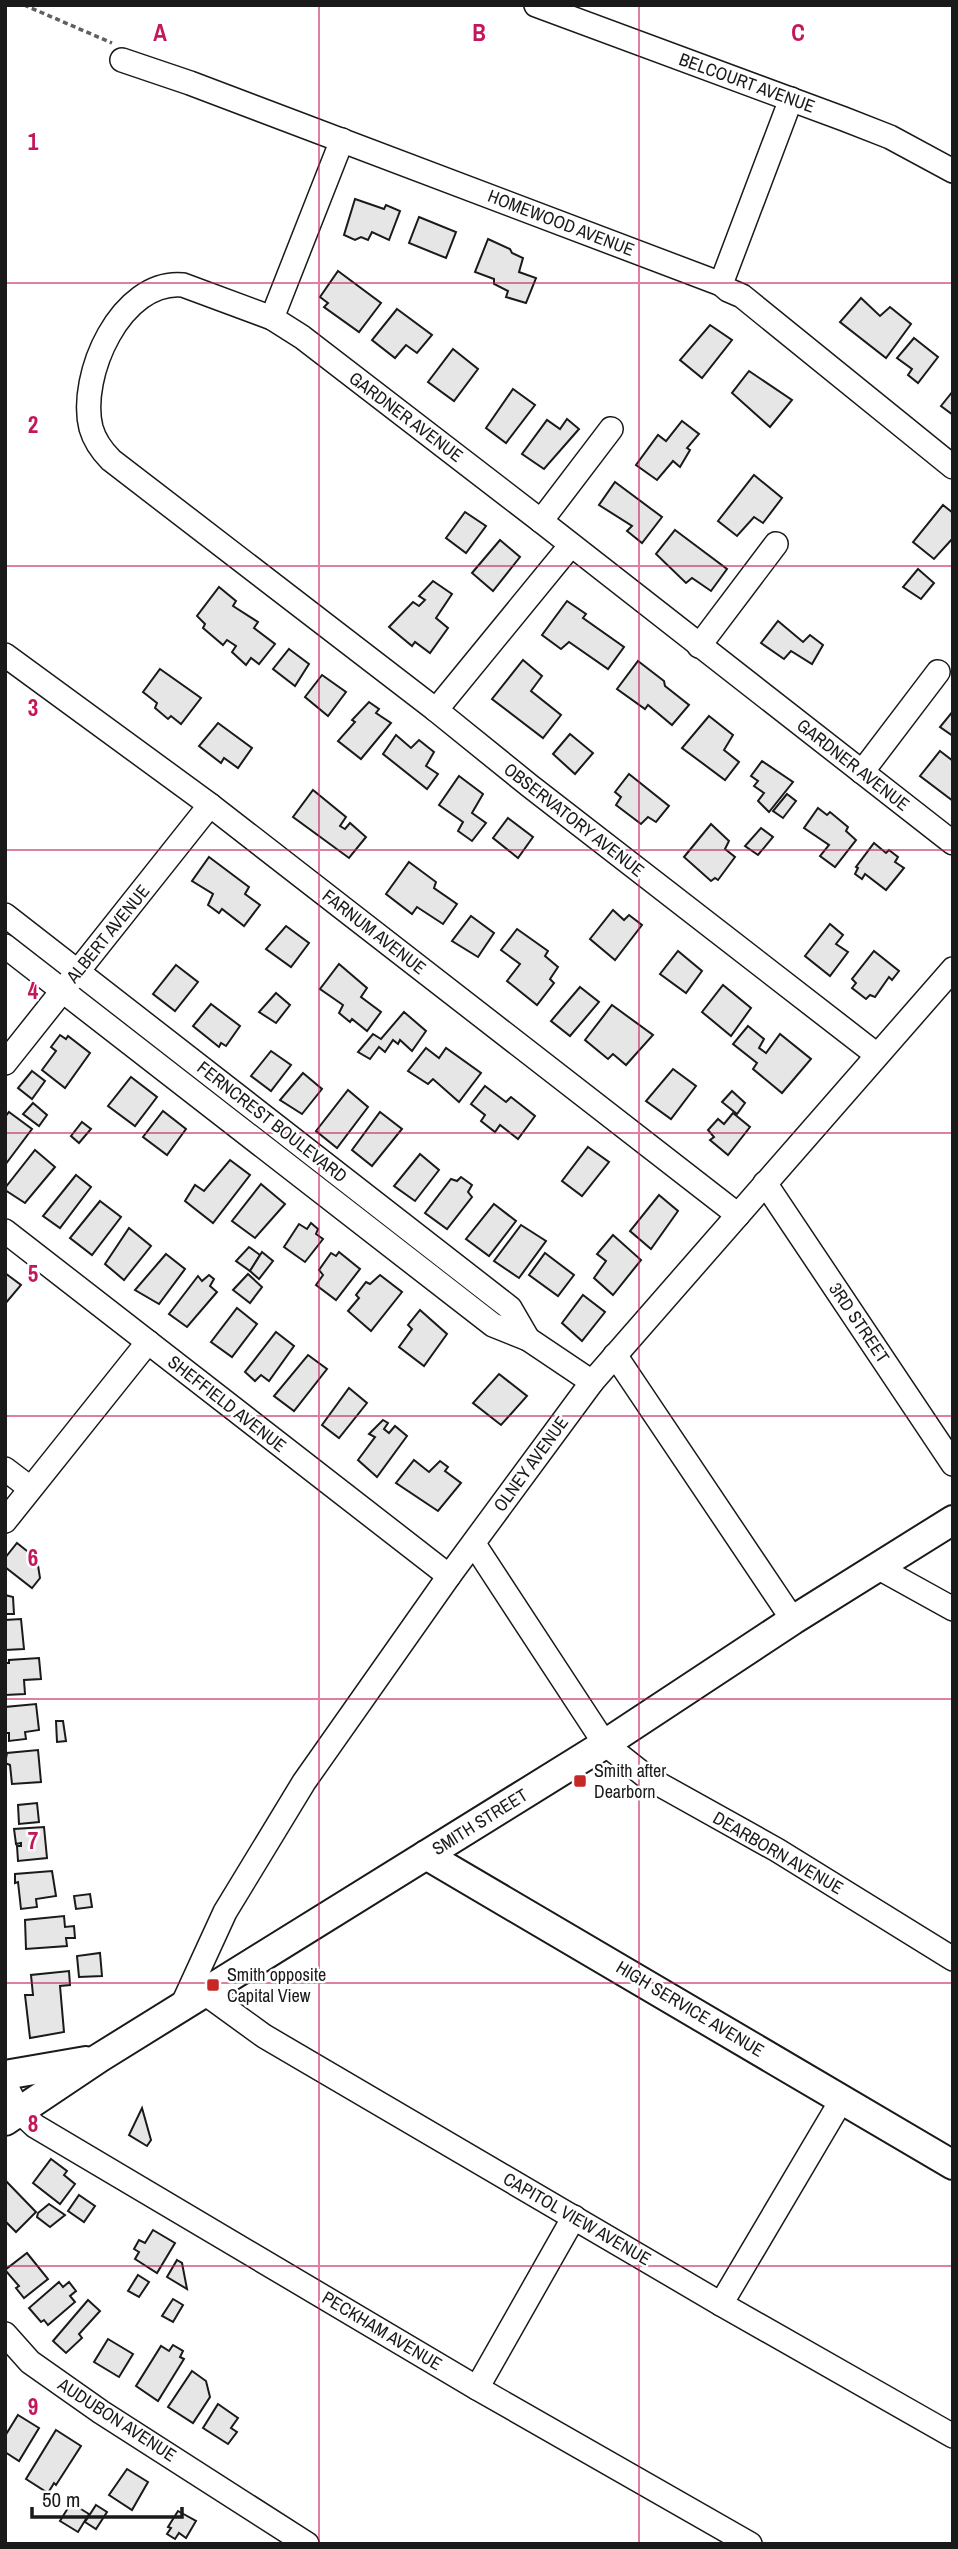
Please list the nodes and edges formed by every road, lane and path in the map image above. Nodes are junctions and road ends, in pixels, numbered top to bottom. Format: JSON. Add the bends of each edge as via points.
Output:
{"nodes":[{"id":1,"x":24,"y":5,"type":"edge"},
{"id":2,"x":536,"y":5,"type":"edge"},
{"id":3,"x":122,"y":60,"type":"joint"},
{"id":4,"x":790,"y":99,"type":"junction"},
{"id":5,"x":342,"y":140,"type":"junction"},
{"id":6,"x":953,"y":171,"type":"edge"},
{"id":7,"x":721,"y":284,"type":"junction"},
{"id":8,"x":272,"y":318,"type":"junction"},
{"id":9,"x":611,"y":429,"type":"dead end"},
{"id":10,"x":953,"y":467,"type":"edge"},
{"id":11,"x":541,"y":521,"type":"junction"},
{"id":12,"x":776,"y":544,"type":"dead end"},
{"id":13,"x":571,"y":545,"type":"junction"},
{"id":14,"x":271,"y":583,"type":"joint"},
{"id":15,"x":699,"y":646,"type":"junction"},
{"id":16,"x":5,"y":655,"type":"edge"},
{"id":17,"x":938,"y":672,"type":"dead end"},
{"id":18,"x":436,"y":710,"type":"junction"},
{"id":19,"x":862,"y":772,"type":"junction"},
{"id":20,"x":210,"y":805,"type":"junction"},
{"id":21,"x":953,"y":843,"type":"edge"},
{"id":22,"x":5,"y":915,"type":"edge"},
{"id":23,"x":5,"y":946,"type":"edge"},
{"id":24,"x":953,"y":969,"type":"edge"},
{"id":25,"x":78,"y":972,"type":"junction"},
{"id":26,"x":63,"y":990,"type":"junction"},
{"id":27,"x":877,"y":1055,"type":"junction"},
{"id":28,"x":5,"y":1063,"type":"edge"},
{"id":29,"x":765,"y":1183,"type":"junction"},
{"id":30,"x":738,"y":1215,"type":"junction"},
{"id":31,"x":5,"y":1231,"type":"edge"},
{"id":32,"x":528,"y":1339,"type":"junction"},
{"id":33,"x":148,"y":1342,"type":"junction"},
{"id":34,"x":615,"y":1355,"type":"junction"},
{"id":35,"x":592,"y":1382,"type":"junction"},
{"id":36,"x":953,"y":1464,"type":"edge"},
{"id":37,"x":5,"y":1469,"type":"edge"},
{"id":38,"x":30,"y":1488,"type":"junction"},
{"id":39,"x":953,"y":1520,"type":"edge"},
{"id":40,"x":5,"y":1521,"type":"edge"},
{"id":41,"x":474,"y":1544,"type":"junction"},
{"id":42,"x":879,"y":1567,"type":"junction"},
{"id":43,"x":449,"y":1576,"type":"junction"},
{"id":44,"x":953,"y":1609,"type":"edge"},
{"id":45,"x":793,"y":1620,"type":"junction"},
{"id":46,"x":606,"y":1744,"type":"junction"},
{"id":47,"x":426,"y":1855,"type":"junction"},
{"id":48,"x":953,"y":1959,"type":"edge"},
{"id":49,"x":206,"y":1994,"type":"junction"},
{"id":50,"x":180,"y":2010,"type":"junction"},
{"id":51,"x":99,"y":2058,"type":"junction"},
{"id":52,"x":5,"y":2075,"type":"edge"},
{"id":53,"x":5,"y":2084,"type":"edge"},
{"id":54,"x":841,"y":2101,"type":"junction"},
{"id":55,"x":10,"y":2114,"type":"edge"},
{"id":56,"x":953,"y":2165,"type":"edge"},
{"id":57,"x":574,"y":2217,"type":"junction"},
{"id":58,"x":721,"y":2304,"type":"junction"},
{"id":59,"x":5,"y":2334,"type":"edge"},
{"id":60,"x":477,"y":2388,"type":"junction"},
{"id":61,"x":953,"y":2436,"type":"edge"},
{"id":62,"x":307,"y":2544,"type":"edge"},
{"id":63,"x":750,"y":2544,"type":"edge"}],
"edges":[{"from":1,"to":3,"type":"path","via":[[112,43]]},
{"from":2,"to":4,"type":"street","name":"BELCOURT AVENUE"},
{"from":3,"to":5,"type":"street","name":"HOMEWOOD AVENUE"},
{"from":4,"to":6,"type":"street","name":"BELCOURT AVENUE","via":[[890,137]]},
{"from":4,"to":7,"type":"street"},
{"from":5,"to":7,"type":"street","name":"HOMEWOOD AVENUE"},
{"from":5,"to":8,"type":"street"},
{"from":7,"to":10,"type":"street","name":"HOMEWOOD AVENUE","via":[[743,296]]},
{"from":8,"to":11,"type":"street","name":"GARDNER AVENUE"},
{"from":8,"to":14,"type":"street","name":"GARDNER AVENUE","via":[[183,285],[171,284],[148,293],[125,311],[111,332],[91,384],[89,407],[91,428],[111,460]]},
{"from":9,"to":11,"type":"street"},
{"from":11,"to":13,"type":"street","name":"GARDNER AVENUE"},
{"from":12,"to":15,"type":"street"},
{"from":13,"to":15,"type":"street","name":"GARDNER AVENUE"},
{"from":13,"to":18,"type":"street"},
{"from":14,"to":18,"type":"street","name":"OBSERVATORY AVENUE"},
{"from":15,"to":19,"type":"street","name":"GARDNER AVENUE"},
{"from":16,"to":20,"type":"street","name":"FARNUM AVENUE"},
{"from":17,"to":19,"type":"street"},
{"from":18,"to":27,"type":"street","name":"OBSERVATORY AVENUE"},
{"from":19,"to":21,"type":"street","name":"GARDNER AVENUE"},
{"from":20,"to":25,"type":"street","name":"ALBERT AVENUE"},
{"from":20,"to":30,"type":"street","name":"FARNUM AVENUE"},
{"from":22,"to":25,"type":"street","name":"FERNCREST BOULEVARD"},
{"from":23,"to":26,"type":"street","name":"FERNCREST BOULEVARD"},
{"from":24,"to":27,"type":"street","name":"OLNEY AVENUE"},
{"from":25,"to":26,"type":"street","name":"ALBERT AVENUE"},
{"from":25,"to":32,"type":"street","name":"FERNCREST BOULEVARD","via":[[510,1308]]},
{"from":26,"to":28,"type":"street","name":"ALBERT AVENUE"},
{"from":26,"to":32,"type":"street","name":"FERNCREST BOULEVARD","via":[[493,1325]]},
{"from":27,"to":29,"type":"street","name":"OLNEY AVENUE"},
{"from":29,"to":30,"type":"street","name":"OLNEY AVENUE"},
{"from":29,"to":36,"type":"street","name":"3RD STREET"},
{"from":30,"to":34,"type":"street","name":"OLNEY AVENUE"},
{"from":31,"to":33,"type":"street","name":"SHEFFIELD AVENUE"},
{"from":32,"to":35,"type":"street","name":"FERNCREST BOULEVARD"},
{"from":33,"to":38,"type":"street"},
{"from":33,"to":43,"type":"street","name":"SHEFFIELD AVENUE"},
{"from":34,"to":35,"type":"street","name":"OLNEY AVENUE"},
{"from":34,"to":45,"type":"street"},
{"from":35,"to":41,"type":"street","name":"OLNEY AVENUE"},
{"from":37,"to":38,"type":"street"},
{"from":38,"to":40,"type":"street"},
{"from":39,"to":42,"type":"main road","name":"SMITH STREET"},
{"from":41,"to":43,"type":"street","name":"OLNEY AVENUE"},
{"from":41,"to":46,"type":"street","name":"DEARBORN AVENUE"},
{"from":42,"to":44,"type":"street"},
{"from":42,"to":45,"type":"main road","name":"SMITH STREET"},
{"from":43,"to":50,"type":"street","name":"OLNEY AVENUE","via":[[304,1782],[225,1912]]},
{"from":45,"to":46,"type":"main road","name":"SMITH STREET"},
{"from":46,"to":47,"type":"main road","name":"SMITH STREET"},
{"from":46,"to":48,"type":"street","name":"DEARBORN AVENUE","via":[[648,1778],[777,1850]]},
{"from":47,"to":49,"type":"main road","name":"SMITH STREET"},
{"from":47,"to":54,"type":"main road","name":"HIGH SERVICE AVENUE"},
{"from":49,"to":50,"type":"main road","name":"SMITH STREET"},
{"from":49,"to":57,"type":"street","name":"CAPITOL VIEW AVENUE","via":[[264,2036]]},
{"from":50,"to":51,"type":"main road","name":"SMITH STREET"},
{"from":51,"to":52,"type":"main road"},
{"from":51,"to":55,"type":"main road","name":"SMITH STREET"},
{"from":53,"to":55,"type":"street"},
{"from":54,"to":56,"type":"main road","name":"HIGH SERVICE AVENUE"},
{"from":54,"to":58,"type":"street"},
{"from":55,"to":60,"type":"street","name":"PECKHAM AVENUE"},
{"from":57,"to":58,"type":"street","name":"CAPITOL VIEW AVENUE"},
{"from":57,"to":60,"type":"street"},
{"from":58,"to":61,"type":"street","name":"CAPITOL VIEW AVENUE"},
{"from":59,"to":62,"type":"street","name":"AUDUBON AVENUE","via":[[30,2362],[101,2412]]},
{"from":60,"to":63,"type":"street","name":"PECKHAM AVENUE"}]}
